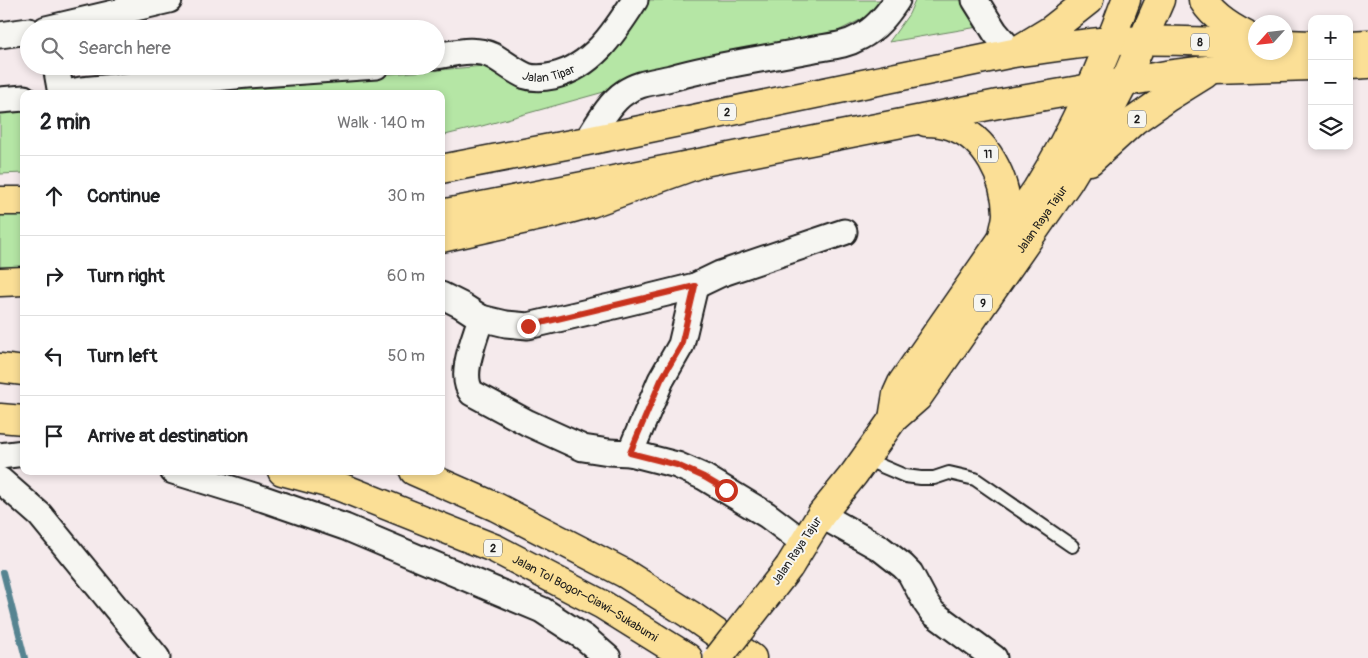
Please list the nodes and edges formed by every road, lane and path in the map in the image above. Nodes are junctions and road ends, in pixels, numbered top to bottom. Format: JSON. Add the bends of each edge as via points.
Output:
{"nodes":[{"id":1,"x":169,"y":0,"type":"edge"},
{"id":2,"x":635,"y":0,"type":"edge"},
{"id":3,"x":898,"y":0,"type":"edge"},
{"id":4,"x":975,"y":0,"type":"edge"},
{"id":5,"x":1089,"y":0,"type":"edge"},
{"id":6,"x":1126,"y":0,"type":"edge"},
{"id":7,"x":1160,"y":0,"type":"edge"},
{"id":8,"x":1203,"y":0,"type":"edge"},
{"id":9,"x":85,"y":20,"type":"edge"},
{"id":10,"x":20,"y":32,"type":"edge"},
{"id":11,"x":0,"y":35,"type":"edge"},
{"id":12,"x":1248,"y":38,"type":"edge"},
{"id":13,"x":1144,"y":40,"type":"junction"},
{"id":14,"x":1111,"y":41,"type":"junction"},
{"id":15,"x":1248,"y":42,"type":"edge"},
{"id":16,"x":1293,"y":44,"type":"edge"},
{"id":17,"x":1368,"y":44,"type":"edge"},
{"id":18,"x":1308,"y":45,"type":"edge"},
{"id":19,"x":1353,"y":45,"type":"edge"},
{"id":20,"x":1013,"y":54,"type":"junction"},
{"id":21,"x":445,"y":55,"type":"edge"},
{"id":22,"x":1368,"y":64,"type":"edge"},
{"id":23,"x":1353,"y":65,"type":"edge"},
{"id":24,"x":1308,"y":66,"type":"edge"},
{"id":25,"x":1215,"y":69,"type":"junction"},
{"id":26,"x":58,"y":75,"type":"edge"},
{"id":27,"x":247,"y":75,"type":"edge"},
{"id":28,"x":1124,"y":83,"type":"junction"},
{"id":29,"x":1091,"y":89,"type":"junction"},
{"id":30,"x":60,"y":90,"type":"edge"},
{"id":31,"x":81,"y":90,"type":"edge"},
{"id":32,"x":20,"y":98,"type":"edge"},
{"id":33,"x":0,"y":100,"type":"edge"},
{"id":34,"x":911,"y":121,"type":"junction"},
{"id":35,"x":587,"y":141,"type":"junction"},
{"id":36,"x":701,"y":163,"type":"junction"},
{"id":37,"x":445,"y":168,"type":"edge"},
{"id":38,"x":1068,"y":182,"type":"junction"},
{"id":39,"x":0,"y":201,"type":"edge"},
{"id":40,"x":20,"y":201,"type":"edge"},
{"id":41,"x":445,"y":213,"type":"edge"},
{"id":42,"x":844,"y":232,"type":"dead end"},
{"id":43,"x":445,"y":237,"type":"edge"},
{"id":44,"x":1002,"y":238,"type":"junction"},
{"id":45,"x":20,"y":281,"type":"edge"},
{"id":46,"x":0,"y":282,"type":"edge"},
{"id":47,"x":695,"y":286,"type":"junction"},
{"id":48,"x":445,"y":297,"type":"edge"},
{"id":49,"x":480,"y":318,"type":"junction"},
{"id":50,"x":0,"y":368,"type":"edge"},
{"id":51,"x":20,"y":370,"type":"edge"},
{"id":52,"x":0,"y":418,"type":"edge"},
{"id":53,"x":893,"y":419,"type":"junction"},
{"id":54,"x":20,"y":420,"type":"edge"},
{"id":55,"x":630,"y":453,"type":"junction"},
{"id":56,"x":20,"y":454,"type":"edge"},
{"id":57,"x":0,"y":456,"type":"edge"},
{"id":58,"x":865,"y":459,"type":"junction"},
{"id":59,"x":186,"y":475,"type":"edge"},
{"id":60,"x":297,"y":475,"type":"edge"},
{"id":61,"x":423,"y":475,"type":"edge"},
{"id":62,"x":0,"y":480,"type":"edge"},
{"id":63,"x":821,"y":515,"type":"junction"},
{"id":64,"x":804,"y":543,"type":"junction"},
{"id":65,"x":1072,"y":546,"type":"dead end"},
{"id":66,"x":157,"y":658,"type":"edge"},
{"id":67,"x":608,"y":658,"type":"edge"},
{"id":68,"x":688,"y":658,"type":"edge"},
{"id":69,"x":718,"y":658,"type":"edge"},
{"id":70,"x":752,"y":658,"type":"edge"},
{"id":71,"x":994,"y":658,"type":"edge"}],
"edges":[{"from":1,"to":9,"type":"street"},
{"from":2,"to":21,"type":"street","name":"Jalan Tipar","via":[[596,52],[579,66],[562,74],[534,78],[485,53]]},
{"from":3,"to":35,"type":"street","via":[[876,26],[841,46],[694,71],[635,87],[615,100]]},
{"from":4,"to":20,"type":"street"},
{"from":5,"to":20,"type":"highway"},
{"from":6,"to":14,"type":"highway","number":"9"},
{"from":7,"to":13,"type":"highway","name":"Jalan Raya Tajur","number":"9"},
{"from":8,"to":12,"type":"highway","via":[[1221,20]]},
{"from":10,"to":11,"type":"street"},
{"from":13,"to":14,"type":"highway","number":"2"},
{"from":13,"to":15,"type":"highway","number":"8"},
{"from":13,"to":28,"type":"highway","name":"Jalan Raya Tajur","number":"9"},
{"from":14,"to":20,"type":"highway","number":"2"},
{"from":14,"to":29,"type":"highway","name":"Jalan Raya Tajur","number":"9"},
{"from":16,"to":18,"type":"highway"},
{"from":17,"to":19,"type":"highway"},
{"from":20,"to":35,"type":"highway","number":"2"},
{"from":22,"to":23,"type":"highway"},
{"from":24,"to":25,"type":"highway"},
{"from":25,"to":28,"type":"highway"},
{"from":25,"to":38,"type":"highway","number":"2","via":[[1135,120]]},
{"from":26,"to":30,"type":"street"},
{"from":27,"to":31,"type":"street"},
{"from":28,"to":29,"type":"highway"},
{"from":28,"to":38,"type":"highway","name":"Jalan Raya Tajur","number":"9"},
{"from":29,"to":34,"type":"highway"},
{"from":29,"to":44,"type":"highway","name":"Jalan Raya Tajur","number":"9","via":[[1057,158]]},
{"from":32,"to":33,"type":"street"},
{"from":34,"to":36,"type":"highway"},
{"from":34,"to":44,"type":"highway","number":"11","via":[[952,126],[964,131],[984,149],[1006,197],[1007,216]]},
{"from":35,"to":37,"type":"highway","number":"2"},
{"from":36,"to":41,"type":"highway"},
{"from":36,"to":43,"type":"highway","via":[[591,203]]},
{"from":38,"to":53,"type":"highway","name":"Jalan Raya Tajur","number":"9","via":[[918,397]]},
{"from":39,"to":40,"type":"highway"},
{"from":42,"to":47,"type":"street","via":[[720,274]]},
{"from":44,"to":53,"type":"highway","name":"Jalan Raya Tajur","number":"9","via":[[902,383]]},
{"from":45,"to":46,"type":"highway"},
{"from":47,"to":49,"type":"street","via":[[528,326]]},
{"from":47,"to":55,"type":"street","via":[[681,346],[661,380]]},
{"from":48,"to":49,"type":"street"},
{"from":49,"to":55,"type":"street","via":[[467,365],[466,380],[472,393],[583,448]]},
{"from":50,"to":51,"type":"highway"},
{"from":52,"to":54,"type":"highway"},
{"from":53,"to":58,"type":"highway","name":"Jalan Raya Tajur","number":"9"},
{"from":55,"to":64,"type":"street","via":[[677,465],[704,477]]},
{"from":56,"to":57,"type":"street"},
{"from":58,"to":63,"type":"highway","name":"Jalan Raya Tajur","number":"9"},
{"from":58,"to":65,"type":"lane","via":[[905,476],[934,478],[949,472],[975,478]]},
{"from":59,"to":67,"type":"street","via":[[344,527],[542,610],[585,638]]},
{"from":60,"to":68,"type":"highway","name":"Jalan Tol Bogor–Ciawi–Sukabumi","number":"2","via":[[338,486],[496,549],[603,606]]},
{"from":61,"to":70,"type":"highway","via":[[496,507],[624,573]]},
{"from":62,"to":66,"type":"street","via":[[40,515]]},
{"from":63,"to":64,"type":"highway","name":"Jalan Raya Tajur","number":"9"},
{"from":63,"to":71,"type":"street","via":[[880,548],[903,566],[933,613]]},
{"from":64,"to":69,"type":"highway","name":"Jalan Raya Tajur","number":"9","bridge":true}]}
